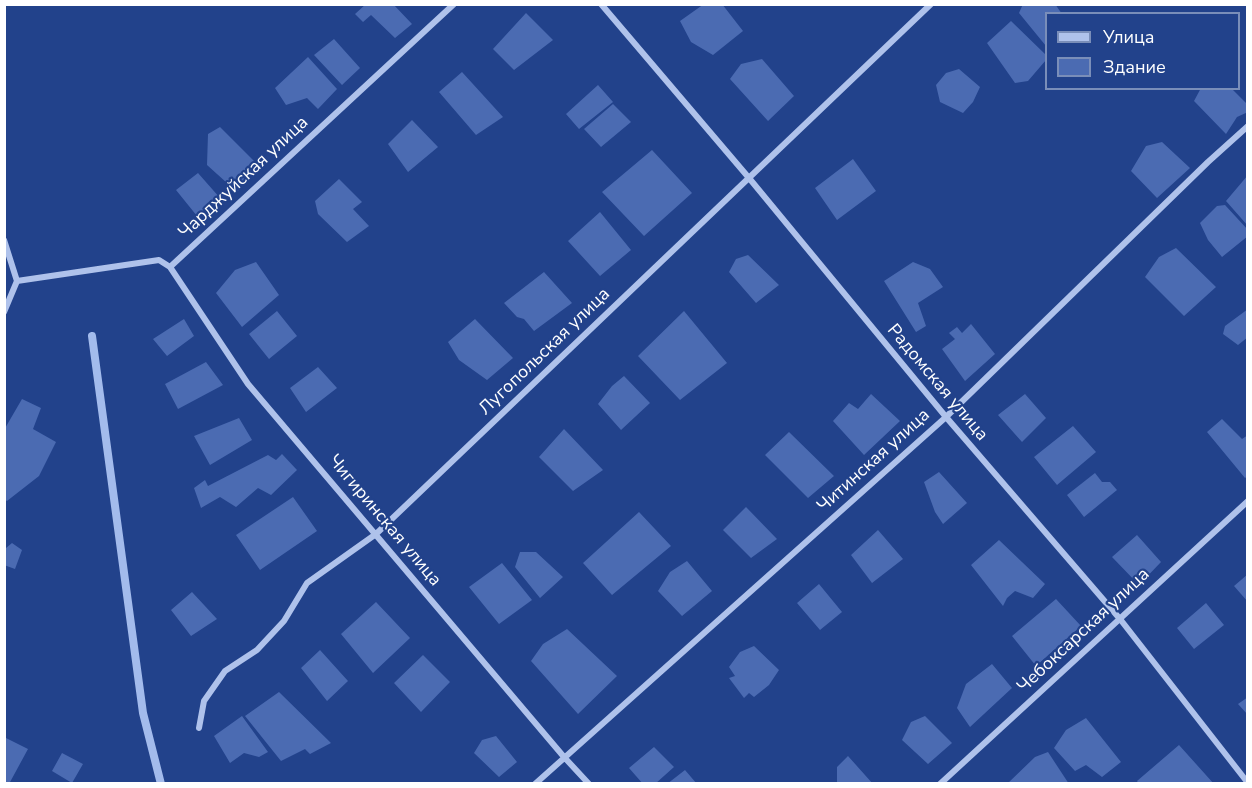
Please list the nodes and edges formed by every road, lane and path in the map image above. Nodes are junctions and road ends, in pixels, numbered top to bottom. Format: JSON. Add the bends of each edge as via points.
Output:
{"nodes":[{"id":1,"x":454,"y":4,"type":"edge"},
{"id":2,"x":601,"y":4,"type":"edge"},
{"id":3,"x":931,"y":4,"type":"edge"},
{"id":4,"x":1248,"y":126,"type":"edge"},
{"id":5,"x":749,"y":178,"type":"junction"},
{"id":6,"x":4,"y":240,"type":"edge"},
{"id":7,"x":170,"y":267,"type":"junction"},
{"id":8,"x":17,"y":281,"type":"junction"},
{"id":9,"x":4,"y":312,"type":"edge"},
{"id":10,"x":946,"y":417,"type":"junction"},
{"id":11,"x":1248,"y":501,"type":"edge"},
{"id":12,"x":376,"y":534,"type":"junction"},
{"id":13,"x":1120,"y":619,"type":"junction"},
{"id":14,"x":199,"y":728,"type":"dead end"},
{"id":15,"x":564,"y":757,"type":"junction"},
{"id":16,"x":535,"y":783,"type":"edge"},
{"id":17,"x":588,"y":783,"type":"edge"},
{"id":18,"x":940,"y":783,"type":"edge"},
{"id":19,"x":1248,"y":783,"type":"edge"}],
"edges":[{"from":1,"to":7,"type":"street","name":"Чарджуйская улица"},
{"from":2,"to":5,"type":"street","name":"Радомская улица"},
{"from":3,"to":5,"type":"street","name":"Лугопольская улица"},
{"from":4,"to":10,"type":"street","name":"Читинская улица"},
{"from":5,"to":10,"type":"street","name":"Радомская улица"},
{"from":5,"to":12,"type":"street","name":"Лугопольская улица"},
{"from":6,"to":8,"type":"street"},
{"from":7,"to":8,"type":"street","via":[[159,260]]},
{"from":7,"to":12,"type":"street","name":"Чигиринская улица","via":[[248,384]]},
{"from":8,"to":9,"type":"street"},
{"from":10,"to":13,"type":"street","name":"Радомская улица"},
{"from":10,"to":15,"type":"street","name":"Читинская улица"},
{"from":11,"to":13,"type":"street","name":"Чебоксарская улица"},
{"from":12,"to":14,"type":"street","name":"Лугопольская улица","via":[[307,583],[284,621],[257,650],[225,671],[204,700]]},
{"from":12,"to":15,"type":"street","name":"Чигиринская улица"},
{"from":13,"to":18,"type":"street","name":"Чебоксарская улица"},
{"from":13,"to":19,"type":"street","name":"Радомская улица"},
{"from":15,"to":16,"type":"street","name":"Читинская улица"},
{"from":15,"to":17,"type":"street","name":"Чигиринская улица"}]}
